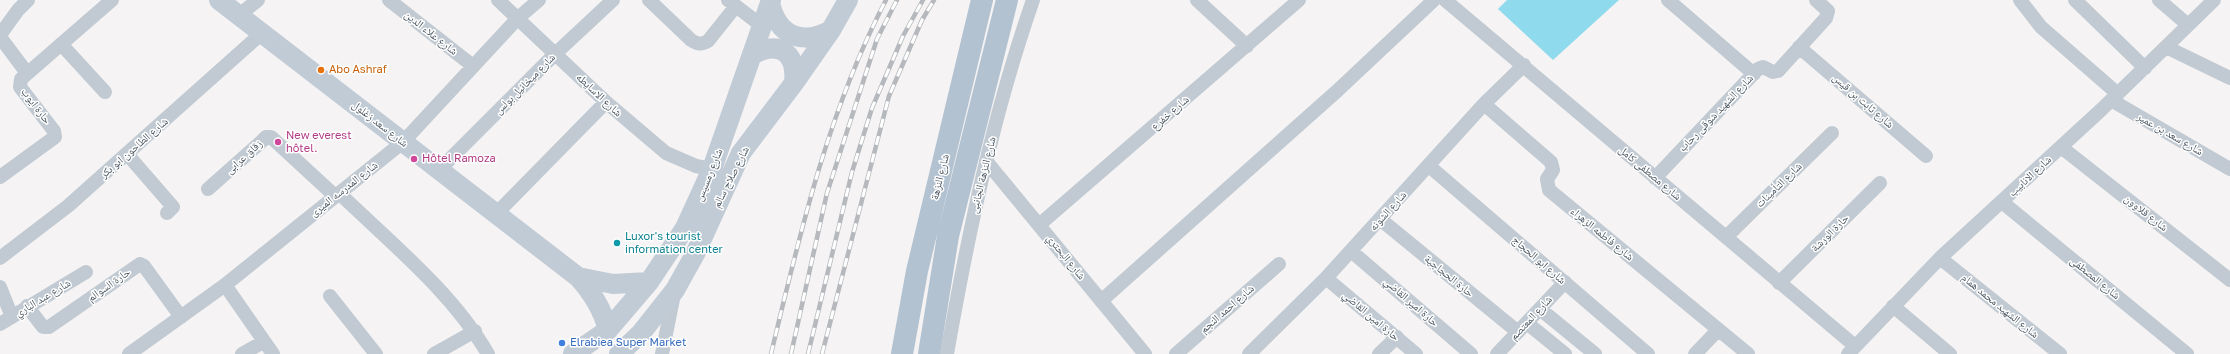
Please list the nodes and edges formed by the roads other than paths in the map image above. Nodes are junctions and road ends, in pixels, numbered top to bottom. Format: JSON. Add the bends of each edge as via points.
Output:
{"nodes":[{"id":1,"x":28,"y":0,"type":"edge"},
{"id":2,"x":112,"y":0,"type":"edge"},
{"id":3,"x":219,"y":0,"type":"edge"},
{"id":4,"x":258,"y":0,"type":"edge"},
{"id":5,"x":389,"y":0,"type":"edge"},
{"id":6,"x":498,"y":0,"type":"edge"},
{"id":7,"x":538,"y":0,"type":"edge"},
{"id":8,"x":613,"y":0,"type":"edge"},
{"id":9,"x":648,"y":0,"type":"edge"},
{"id":10,"x":848,"y":0,"type":"edge"},
{"id":11,"x":982,"y":0,"type":"edge"},
{"id":12,"x":1007,"y":0,"type":"edge"},
{"id":13,"x":1033,"y":0,"type":"edge"},
{"id":14,"x":1197,"y":0,"type":"edge"},
{"id":15,"x":1299,"y":0,"type":"edge"},
{"id":16,"x":1434,"y":0,"type":"edge"},
{"id":17,"x":1445,"y":0,"type":"edge"},
{"id":18,"x":1668,"y":0,"type":"edge"},
{"id":19,"x":1816,"y":0,"type":"edge"},
{"id":20,"x":2020,"y":0,"type":"edge"},
{"id":21,"x":2075,"y":0,"type":"edge"},
{"id":22,"x":2159,"y":0,"type":"edge"},
{"id":23,"x":2214,"y":0,"type":"edge"},
{"id":24,"x":770,"y":2,"type":"edge"},
{"id":25,"x":732,"y":3,"type":"edge"},
{"id":26,"x":239,"y":15,"type":"junction"},
{"id":27,"x":518,"y":18,"type":"junction"},
{"id":28,"x":2188,"y":25,"type":"junction"},
{"id":29,"x":762,"y":26,"type":"junction"},
{"id":30,"x":831,"y":30,"type":"junction"},
{"id":31,"x":262,"y":33,"type":"junction"},
{"id":32,"x":0,"y":36,"type":"edge"},
{"id":33,"x":61,"y":44,"type":"junction"},
{"id":34,"x":1247,"y":46,"type":"junction"},
{"id":35,"x":1800,"y":47,"type":"junction"},
{"id":36,"x":2166,"y":47,"type":"junction"},
{"id":37,"x":555,"y":54,"type":"junction"},
{"id":38,"x":752,"y":55,"type":"junction"},
{"id":39,"x":1524,"y":65,"type":"junction"},
{"id":40,"x":473,"y":66,"type":"junction"},
{"id":41,"x":2145,"y":68,"type":"junction"},
{"id":42,"x":27,"y":73,"type":"junction"},
{"id":43,"x":1754,"y":74,"type":"junction"},
{"id":44,"x":2230,"y":78,"type":"edge"},
{"id":45,"x":794,"y":83,"type":"junction"},
{"id":46,"x":105,"y":92,"type":"dead end"},
{"id":47,"x":2114,"y":97,"type":"junction"},
{"id":48,"x":606,"y":102,"type":"junction"},
{"id":49,"x":1484,"y":104,"type":"junction"},
{"id":50,"x":1832,"y":133,"type":"dead end"},
{"id":51,"x":404,"y":142,"type":"junction"},
{"id":52,"x":2061,"y":147,"type":"junction"},
{"id":53,"x":127,"y":154,"type":"junction"},
{"id":54,"x":1926,"y":156,"type":"dead end"},
{"id":55,"x":986,"y":161,"type":"junction"},
{"id":56,"x":1429,"y":166,"type":"junction"},
{"id":57,"x":2230,"y":168,"type":"edge"},
{"id":58,"x":712,"y":169,"type":"junction"},
{"id":59,"x":439,"y":170,"type":"junction"},
{"id":60,"x":0,"y":177,"type":"edge"},
{"id":61,"x":1655,"y":178,"type":"junction"},
{"id":62,"x":1880,"y":183,"type":"dead end"},
{"id":63,"x":208,"y":190,"type":"dead end"},
{"id":64,"x":337,"y":195,"type":"junction"},
{"id":65,"x":2002,"y":202,"type":"junction"},
{"id":66,"x":167,"y":213,"type":"dead end"},
{"id":67,"x":496,"y":214,"type":"junction"},
{"id":68,"x":1380,"y":219,"type":"junction"},
{"id":69,"x":1039,"y":225,"type":"junction"},
{"id":70,"x":1726,"y":237,"type":"junction"},
{"id":71,"x":1352,"y":251,"type":"junction"},
{"id":72,"x":0,"y":258,"type":"edge"},
{"id":73,"x":1940,"y":258,"type":"junction"},
{"id":74,"x":1279,"y":264,"type":"dead end"},
{"id":75,"x":86,"y":272,"type":"dead end"},
{"id":76,"x":578,"y":277,"type":"junction"},
{"id":77,"x":1326,"y":278,"type":"junction"},
{"id":78,"x":2230,"y":280,"type":"edge"},
{"id":79,"x":649,"y":282,"type":"junction"},
{"id":80,"x":1565,"y":282,"type":"junction"},
{"id":81,"x":1780,"y":283,"type":"junction"},
{"id":82,"x":225,"y":285,"type":"junction"},
{"id":83,"x":0,"y":287,"type":"edge"},
{"id":84,"x":675,"y":290,"type":"junction"},
{"id":85,"x":330,"y":296,"type":"dead end"},
{"id":86,"x":1102,"y":301,"type":"junction"},
{"id":87,"x":27,"y":306,"type":"junction"},
{"id":88,"x":1893,"y":306,"type":"junction"},
{"id":89,"x":1540,"y":309,"type":"junction"},
{"id":90,"x":181,"y":317,"type":"junction"},
{"id":91,"x":6,"y":321,"type":"edge"},
{"id":92,"x":1523,"y":327,"type":"junction"},
{"id":93,"x":608,"y":330,"type":"junction"},
{"id":94,"x":1718,"y":330,"type":"junction"},
{"id":95,"x":474,"y":331,"type":"junction"},
{"id":96,"x":1397,"y":337,"type":"junction"},
{"id":97,"x":263,"y":342,"type":"junction"},
{"id":98,"x":1851,"y":350,"type":"edge"},
{"id":99,"x":129,"y":354,"type":"edge"},
{"id":100,"x":242,"y":354,"type":"edge"},
{"id":101,"x":273,"y":354,"type":"edge"},
{"id":102,"x":376,"y":354,"type":"edge"},
{"id":103,"x":434,"y":354,"type":"edge"},
{"id":104,"x":488,"y":354,"type":"edge"},
{"id":105,"x":573,"y":354,"type":"edge"},
{"id":106,"x":619,"y":354,"type":"edge"},
{"id":107,"x":662,"y":354,"type":"edge"},
{"id":108,"x":902,"y":354,"type":"edge"},
{"id":109,"x":929,"y":354,"type":"edge"},
{"id":110,"x":947,"y":354,"type":"edge"},
{"id":111,"x":1145,"y":354,"type":"edge"},
{"id":112,"x":1176,"y":354,"type":"edge"},
{"id":113,"x":1248,"y":354,"type":"edge"},
{"id":114,"x":1379,"y":354,"type":"edge"},
{"id":115,"x":1416,"y":354,"type":"edge"},
{"id":116,"x":1471,"y":354,"type":"edge"},
{"id":117,"x":1497,"y":354,"type":"edge"},
{"id":118,"x":1565,"y":354,"type":"edge"},
{"id":119,"x":1595,"y":354,"type":"edge"},
{"id":120,"x":1648,"y":354,"type":"edge"},
{"id":121,"x":1695,"y":354,"type":"edge"},
{"id":122,"x":1748,"y":354,"type":"edge"},
{"id":123,"x":1950,"y":354,"type":"edge"},
{"id":124,"x":2060,"y":354,"type":"edge"},
{"id":125,"x":2187,"y":354,"type":"edge"}],
"edges":[{"from":1,"to":32,"type":"street"},
{"from":2,"to":33,"type":"street","name":"حارة ايوب"},
{"from":3,"to":26,"type":"main road","name":"شارع سعد زغلول"},
{"from":4,"to":26,"type":"street"},
{"from":5,"to":40,"type":"street","name":"شارع علاء الدين"},
{"from":6,"to":27,"type":"street","name":"شارع الاسايطه"},
{"from":7,"to":27,"type":"street","name":"شارع المدرسه الميرى"},
{"from":8,"to":37,"type":"street","name":"شارع ميخائيل بولس"},
{"from":9,"to":25,"type":"street","via":[[696,44],[708,41]]},
{"from":10,"to":30,"type":"main road","name":"شارع صلاح سالم"},
{"from":11,"to":108,"type":"main road","name":"شارع النزهة","via":[[917,271]]},
{"from":12,"to":109,"type":"main road","name":"شارع النزهة","via":[[948,236]]},
{"from":13,"to":55,"type":"street","name":"شارع النزهة الجانبى"},
{"from":14,"to":34,"type":"street"},
{"from":15,"to":34,"type":"street","name":"شارع خفرع"},
{"from":16,"to":86,"type":"street","via":[[1337,91]]},
{"from":17,"to":39,"type":"street","name":"شارع مصطفى كامل"},
{"from":18,"to":43,"type":"street"},
{"from":19,"to":35,"type":"street","name":"شارع الشهيد شوقى رحاب","via":[[1828,13]]},
{"from":20,"to":47,"type":"street","name":"شارع سعد بن عمير","via":[[2041,27]]},
{"from":21,"to":41,"type":"street"},
{"from":22,"to":28,"type":"street"},
{"from":23,"to":28,"type":"street","name":"شارع الانابيب"},
{"from":24,"to":29,"type":"main road","name":"شارع رمسيس"},
{"from":24,"to":30,"type":"main road","via":[[773,16],[781,28],[792,35],[812,38]]},
{"from":25,"to":29,"type":"street"},
{"from":26,"to":31,"type":"main road","name":"شارع سعد زغلول"},
{"from":27,"to":37,"type":"street","name":"شارع الاسايطه"},
{"from":27,"to":40,"type":"street","name":"شارع المدرسه الميرى"},
{"from":28,"to":36,"type":"street","name":"شارع الانابيب"},
{"from":29,"to":38,"type":"main road","name":"شارع رمسيس"},
{"from":30,"to":45,"type":"main road","name":"شارع صلاح سالم"},
{"from":31,"to":51,"type":"main road","name":"شارع سعد زغلول"},
{"from":31,"to":53,"type":"street","name":"شارع الطاحون ابو بكر"},
{"from":32,"to":42,"type":"street"},
{"from":33,"to":42,"type":"street","name":"حارة ايوب"},
{"from":33,"to":46,"type":"street"},
{"from":34,"to":69,"type":"street","name":"شارع خفرع"},
{"from":35,"to":43,"type":"street","name":"شارع الشهيد شوقى رحاب","via":[[1775,72],[1763,67]]},
{"from":35,"to":54,"type":"street","name":"شارع ثابت بن قيس"},
{"from":36,"to":41,"type":"street","name":"شارع الانابيب"},
{"from":36,"to":44,"type":"street"},
{"from":37,"to":48,"type":"street","name":"شارع الاسايطه"},
{"from":37,"to":59,"type":"street","name":"شارع ميخائيل بولس"},
{"from":38,"to":45,"type":"main road","via":[[763,49],[774,48],[785,52],[792,60],[795,71]]},
{"from":38,"to":58,"type":"main road","name":"شارع رمسيس"},
{"from":39,"to":49,"type":"street","name":"شارع الشونه"},
{"from":39,"to":61,"type":"street","name":"شارع مصطفى كامل"},
{"from":40,"to":51,"type":"street","name":"شارع المدرسه الميرى"},
{"from":41,"to":47,"type":"street","name":"شارع الانابيب"},
{"from":42,"to":60,"type":"street","name":"حارة ايوب","via":[[21,79],[20,87],[54,131],[55,137]]},
{"from":43,"to":61,"type":"street","name":"شارع الشهيد شوقى رحاب"},
{"from":45,"to":84,"type":"main road","name":"شارع صلاح سالم","via":[[741,153],[695,254]]},
{"from":47,"to":52,"type":"street","name":"شارع الانابيب"},
{"from":47,"to":57,"type":"street","name":"شارع سعد بن عمير"},
{"from":48,"to":58,"type":"street","name":"شارع الاسايطه","via":[[666,153],[691,164]]},
{"from":48,"to":67,"type":"street"},
{"from":49,"to":56,"type":"street","name":"شارع الشونه"},
{"from":49,"to":94,"type":"street","name":"شارع فاطمه الزهراء","via":[[1551,162],[1554,170],[1547,179],[1549,190]]},
{"from":50,"to":70,"type":"street","name":"شارع التأمينات"},
{"from":51,"to":59,"type":"main road","name":"شارع سعد زغلول"},
{"from":51,"to":64,"type":"street","name":"شارع المدرسه الميرى"},
{"from":52,"to":65,"type":"street","name":"شارع الانابيب"},
{"from":52,"to":78,"type":"street","name":"شارع قلاوون"},
{"from":53,"to":66,"type":"street","via":[[173,207]]},
{"from":53,"to":72,"type":"street","name":"شارع الطاحون ابو بكر","via":[[68,206]]},
{"from":55,"to":69,"type":"street","name":"شارع البحتري"},
{"from":55,"to":110,"type":"street","name":"شارع النزهة الجانبى","via":[[965,254]]},
{"from":56,"to":68,"type":"street","name":"شارع الشونه"},
{"from":56,"to":80,"type":"street","name":"شارع ابو الحجاج"},
{"from":58,"to":79,"type":"main road","name":"شارع رمسيس","via":[[685,228]]},
{"from":59,"to":67,"type":"main road","name":"شارع سعد زغلول"},
{"from":61,"to":70,"type":"street","name":"شارع مصطفى كامل"},
{"from":62,"to":81,"type":"street","name":"حارة الورشة"},
{"from":63,"to":64,"type":"street","name":"زقاق عرابى","via":[[261,142],[271,137]]},
{"from":64,"to":82,"type":"street","name":"شارع المدرسه الميرى"},
{"from":64,"to":95,"type":"street","via":[[453,304]]},
{"from":65,"to":73,"type":"street","name":"شارع الانابيب"},
{"from":65,"to":125,"type":"street","name":"شارع المصطفى"},
{"from":67,"to":76,"type":"main road","name":"شارع سعد زغلول"},
{"from":68,"to":71,"type":"street","name":"شارع الشونه"},
{"from":68,"to":92,"type":"street","name":"حارة الحجاجية"},
{"from":69,"to":86,"type":"street","name":"شارع البحتري"},
{"from":70,"to":81,"type":"street","name":"شارع مصطفى كامل"},
{"from":71,"to":77,"type":"street","name":"شارع الشونه"},
{"from":71,"to":116,"type":"street","name":"حارة امير القاضي"},
{"from":73,"to":88,"type":"street","name":"شارع الانابيب"},
{"from":73,"to":124,"type":"street","name":"شارع الشهيد محمد همام"},
{"from":74,"to":112,"type":"street","name":"شارع احمد النجم"},
{"from":75,"to":87,"type":"street","name":"شارع عبد الباري"},
{"from":76,"to":79,"type":"main road","name":"شارع سعد زغلول","via":[[613,284]]},
{"from":76,"to":93,"type":"main road","name":"شارع سعد زغلول","via":[[592,293],[603,313]]},
{"from":77,"to":96,"type":"street","name":"حارة امين القاضي"},
{"from":77,"to":113,"type":"street","name":"شارع الشونه"},
{"from":79,"to":93,"type":"main road","name":"شارع رمسيس"},
{"from":80,"to":89,"type":"street","name":"شارع المعتصم"},
{"from":80,"to":120,"type":"street","name":"شارع ابو الحجاج"},
{"from":81,"to":98,"type":"street","name":"شارع مصطفى كامل"},
{"from":82,"to":90,"type":"street","name":"شارع المدرسه الميرى"},
{"from":82,"to":97,"type":"street"},
{"from":83,"to":91,"type":"street"},
{"from":84,"to":106,"type":"main road","name":"شارع صلاح سالم","via":[[641,333]]},
{"from":84,"to":107,"type":"street"},
{"from":85,"to":102,"type":"street"},
{"from":86,"to":111,"type":"street","name":"شارع البحتري"},
{"from":87,"to":90,"type":"street","name":"حارة السوالم","via":[[43,327],[49,327],[140,264]]},
{"from":87,"to":91,"type":"street","name":"شارع عبد الباري"},
{"from":88,"to":98,"type":"street","name":"شارع الانابيب"},
{"from":88,"to":123,"type":"street"},
{"from":89,"to":92,"type":"street","name":"شارع المعتصم"},
{"from":89,"to":119,"type":"street"},
{"from":90,"to":99,"type":"street","name":"شارع المدرسه الميرى"},
{"from":92,"to":117,"type":"street","name":"شارع المعتصم"},
{"from":92,"to":118,"type":"street","name":"حارة الحجاجية"},
{"from":93,"to":105,"type":"main road","name":"شارع رمسيس"},
{"from":94,"to":121,"type":"street"},
{"from":94,"to":122,"type":"street","name":"شارع فاطمه الزهراء"},
{"from":95,"to":103,"type":"street"},
{"from":95,"to":104,"type":"street"},
{"from":96,"to":114,"type":"street"},
{"from":96,"to":115,"type":"street","name":"حارة امين القاضي"},
{"from":97,"to":100,"type":"street"},
{"from":97,"to":101,"type":"street"}]}
